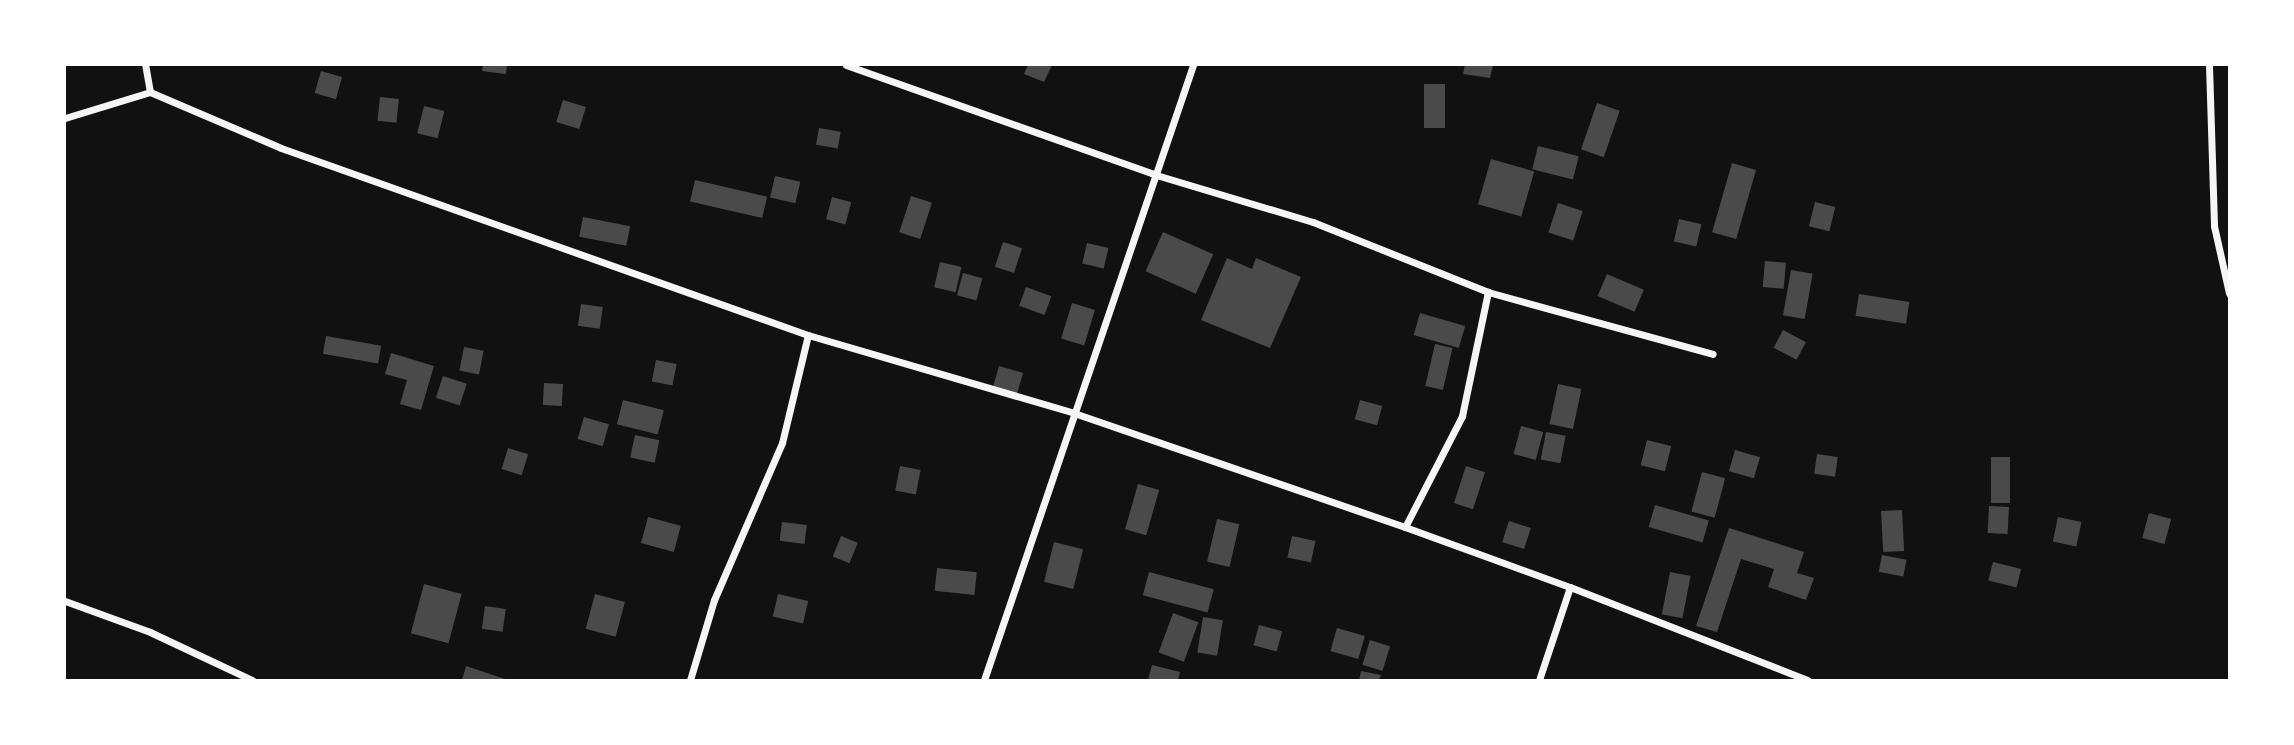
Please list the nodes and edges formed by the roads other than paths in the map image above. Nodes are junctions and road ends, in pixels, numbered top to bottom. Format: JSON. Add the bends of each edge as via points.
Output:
{"nodes":[{"id":1,"x":145,"y":65,"type":"edge"},
{"id":2,"x":846,"y":65,"type":"edge"},
{"id":3,"x":1193,"y":65,"type":"edge"},
{"id":4,"x":2209,"y":65,"type":"edge"},
{"id":5,"x":150,"y":92,"type":"junction"},
{"id":6,"x":65,"y":118,"type":"edge"},
{"id":7,"x":1153,"y":174,"type":"junction"},
{"id":8,"x":1488,"y":292,"type":"junction"},
{"id":9,"x":2229,"y":293,"type":"edge"},
{"id":10,"x":808,"y":335,"type":"junction"},
{"id":11,"x":1713,"y":354,"type":"dead end"},
{"id":12,"x":1074,"y":413,"type":"junction"},
{"id":13,"x":1405,"y":527,"type":"junction"},
{"id":14,"x":1570,"y":587,"type":"junction"},
{"id":15,"x":65,"y":601,"type":"edge"},
{"id":16,"x":253,"y":680,"type":"edge"},
{"id":17,"x":690,"y":680,"type":"edge"},
{"id":18,"x":984,"y":680,"type":"edge"},
{"id":19,"x":1539,"y":680,"type":"edge"},
{"id":20,"x":1807,"y":680,"type":"edge"}],
"edges":[{"from":1,"to":5,"type":"street"},
{"from":2,"to":7,"type":"street"},
{"from":3,"to":7,"type":"street"},
{"from":4,"to":9,"type":"street","via":[[2214,226]]},
{"from":5,"to":6,"type":"street"},
{"from":5,"to":10,"type":"street","via":[[281,148]]},
{"from":7,"to":8,"type":"street","via":[[1313,222]]},
{"from":7,"to":12,"type":"street"},
{"from":8,"to":11,"type":"street"},
{"from":8,"to":13,"type":"street","via":[[1462,416]]},
{"from":10,"to":12,"type":"street"},
{"from":10,"to":17,"type":"street","via":[[782,443],[714,600]]},
{"from":12,"to":13,"type":"street"},
{"from":12,"to":18,"type":"street"},
{"from":13,"to":14,"type":"street"},
{"from":14,"to":19,"type":"street"},
{"from":14,"to":20,"type":"street"},
{"from":15,"to":16,"type":"street","via":[[150,632]]}]}
